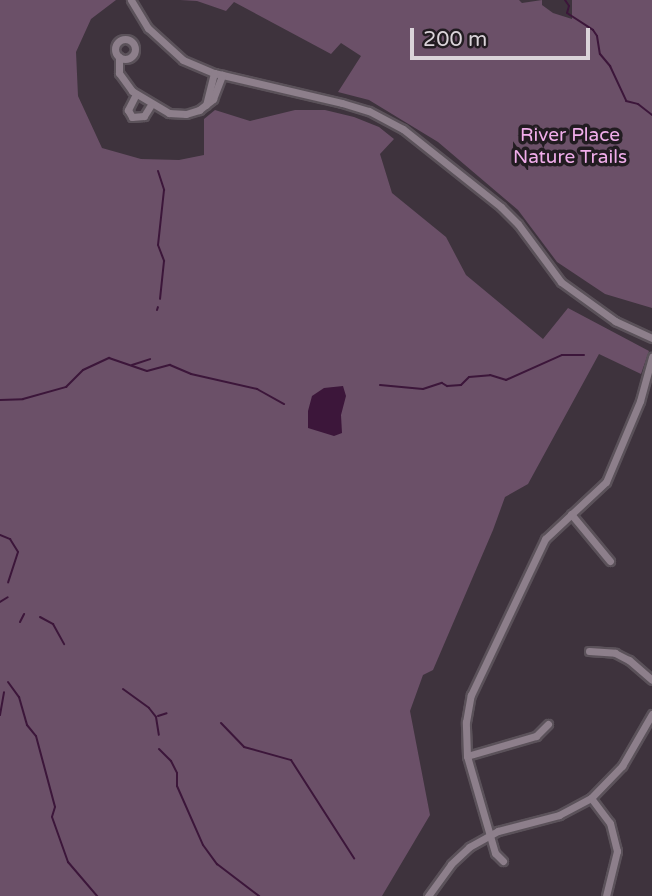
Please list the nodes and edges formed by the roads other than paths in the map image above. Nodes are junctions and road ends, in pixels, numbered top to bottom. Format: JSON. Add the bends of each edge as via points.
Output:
{"nodes":[{"id":1,"x":131,"y":0,"type":"edge"},
{"id":2,"x":119,"y":57,"type":"dead end"},
{"id":3,"x":218,"y":74,"type":"junction"},
{"id":4,"x":136,"y":94,"type":"junction"},
{"id":5,"x":151,"y":105,"type":"junction"},
{"id":6,"x":652,"y":338,"type":"edge"},
{"id":7,"x":652,"y":357,"type":"edge"},
{"id":8,"x":571,"y":514,"type":"junction"},
{"id":9,"x":610,"y":561,"type":"dead end"},
{"id":10,"x":589,"y":651,"type":"dead end"},
{"id":11,"x":652,"y":680,"type":"edge"},
{"id":12,"x":652,"y":714,"type":"edge"},
{"id":13,"x":548,"y":724,"type":"dead end"},
{"id":14,"x":467,"y":756,"type":"junction"},
{"id":15,"x":591,"y":798,"type":"junction"},
{"id":16,"x":490,"y":835,"type":"junction"},
{"id":17,"x":503,"y":861,"type":"dead end"},
{"id":18,"x":428,"y":896,"type":"edge"},
{"id":19,"x":606,"y":896,"type":"edge"}],
"edges":[{"from":1,"to":3,"type":"street","via":[[162,44],[183,60]]},
{"from":2,"to":4,"type":"street","via":[[119,73]]},
{"from":3,"to":5,"type":"street","via":[[214,99],[192,113],[178,114]]},
{"from":3,"to":6,"type":"street","via":[[369,111],[403,129],[518,223],[561,282],[615,321]]},
{"from":4,"to":5,"type":"street"},
{"from":4,"to":5,"type":"street","via":[[128,110],[132,117],[144,116]]},
{"from":7,"to":8,"type":"street","via":[[610,475]]},
{"from":8,"to":9,"type":"street"},
{"from":8,"to":14,"type":"street","via":[[545,538],[471,695]]},
{"from":10,"to":11,"type":"street","via":[[615,653]]},
{"from":12,"to":15,"type":"street","via":[[622,766]]},
{"from":13,"to":14,"type":"street","via":[[536,736]]},
{"from":14,"to":16,"type":"street"},
{"from":15,"to":16,"type":"street","via":[[559,815]]},
{"from":15,"to":19,"type":"street","via":[[610,823],[617,851]]},
{"from":16,"to":17,"type":"street","via":[[495,853]]},
{"from":16,"to":18,"type":"street","via":[[451,864]]}]}
